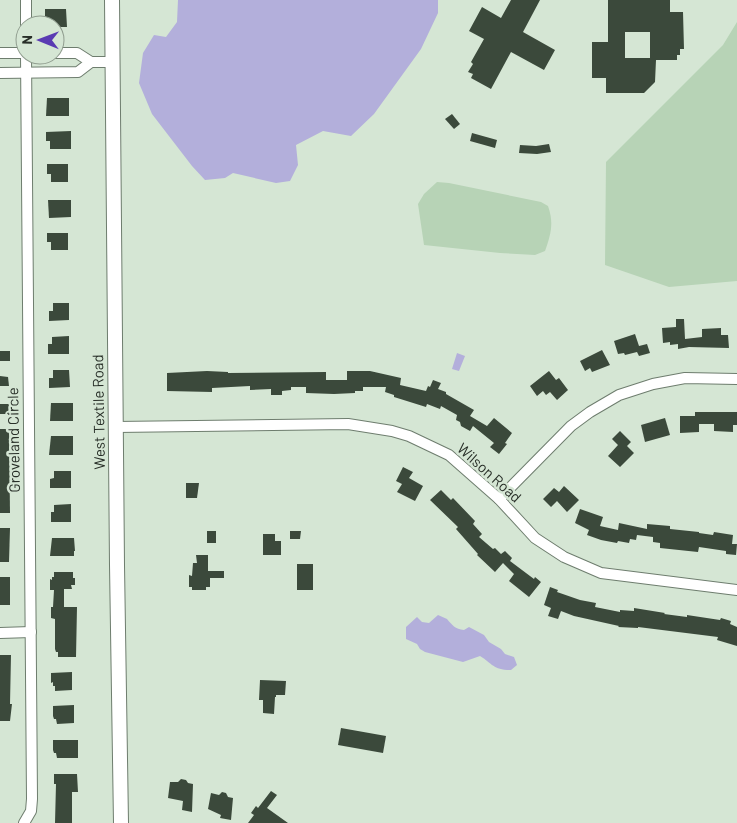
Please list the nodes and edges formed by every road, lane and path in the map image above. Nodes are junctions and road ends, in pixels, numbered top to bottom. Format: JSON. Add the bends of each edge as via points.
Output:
{"nodes":[{"id":1,"x":26,"y":0,"type":"edge"},
{"id":2,"x":112,"y":0,"type":"edge"},
{"id":3,"x":26,"y":15,"type":"edge"},
{"id":4,"x":0,"y":53,"type":"edge"},
{"id":5,"x":65,"y":53,"type":"edge"},
{"id":6,"x":15,"y":54,"type":"edge"},
{"id":7,"x":91,"y":62,"type":"junction"},
{"id":8,"x":112,"y":62,"type":"junction"},
{"id":9,"x":25,"y":65,"type":"edge"},
{"id":10,"x":0,"y":72,"type":"edge"},
{"id":11,"x":25,"y":72,"type":"junction"},
{"id":12,"x":737,"y":379,"type":"edge"},
{"id":13,"x":116,"y":427,"type":"junction"},
{"id":14,"x":499,"y":499,"type":"junction"},
{"id":15,"x":737,"y":590,"type":"edge"},
{"id":16,"x":31,"y":632,"type":"junction"},
{"id":17,"x":0,"y":633,"type":"edge"},
{"id":18,"x":24,"y":823,"type":"edge"},
{"id":19,"x":121,"y":823,"type":"edge"}],
"edges":[{"from":1,"to":3,"type":"street"},
{"from":2,"to":8,"type":"main road","name":"West Textile Road"},
{"from":4,"to":6,"type":"street"},
{"from":5,"to":7,"type":"street","via":[[77,53]]},
{"from":7,"to":8,"type":"street"},
{"from":7,"to":11,"type":"street","via":[[78,72]]},
{"from":8,"to":13,"type":"main road","name":"West Textile Road"},
{"from":9,"to":11,"type":"street","name":"Groveland Circle"},
{"from":10,"to":11,"type":"street"},
{"from":11,"to":16,"type":"street","name":"Groveland Circle"},
{"from":12,"to":14,"type":"street","via":[[685,378],[619,395],[571,426]]},
{"from":13,"to":14,"type":"street","name":"Wilson Road","via":[[348,424],[392,431],[449,455]]},
{"from":13,"to":19,"type":"main road","name":"West Textile Road"},
{"from":14,"to":15,"type":"street","name":"Wilson Road","via":[[535,538],[564,557],[601,573]]},
{"from":16,"to":17,"type":"street"},
{"from":16,"to":18,"type":"street","name":"Groveland Circle","via":[[32,799],[31,811]]}]}
